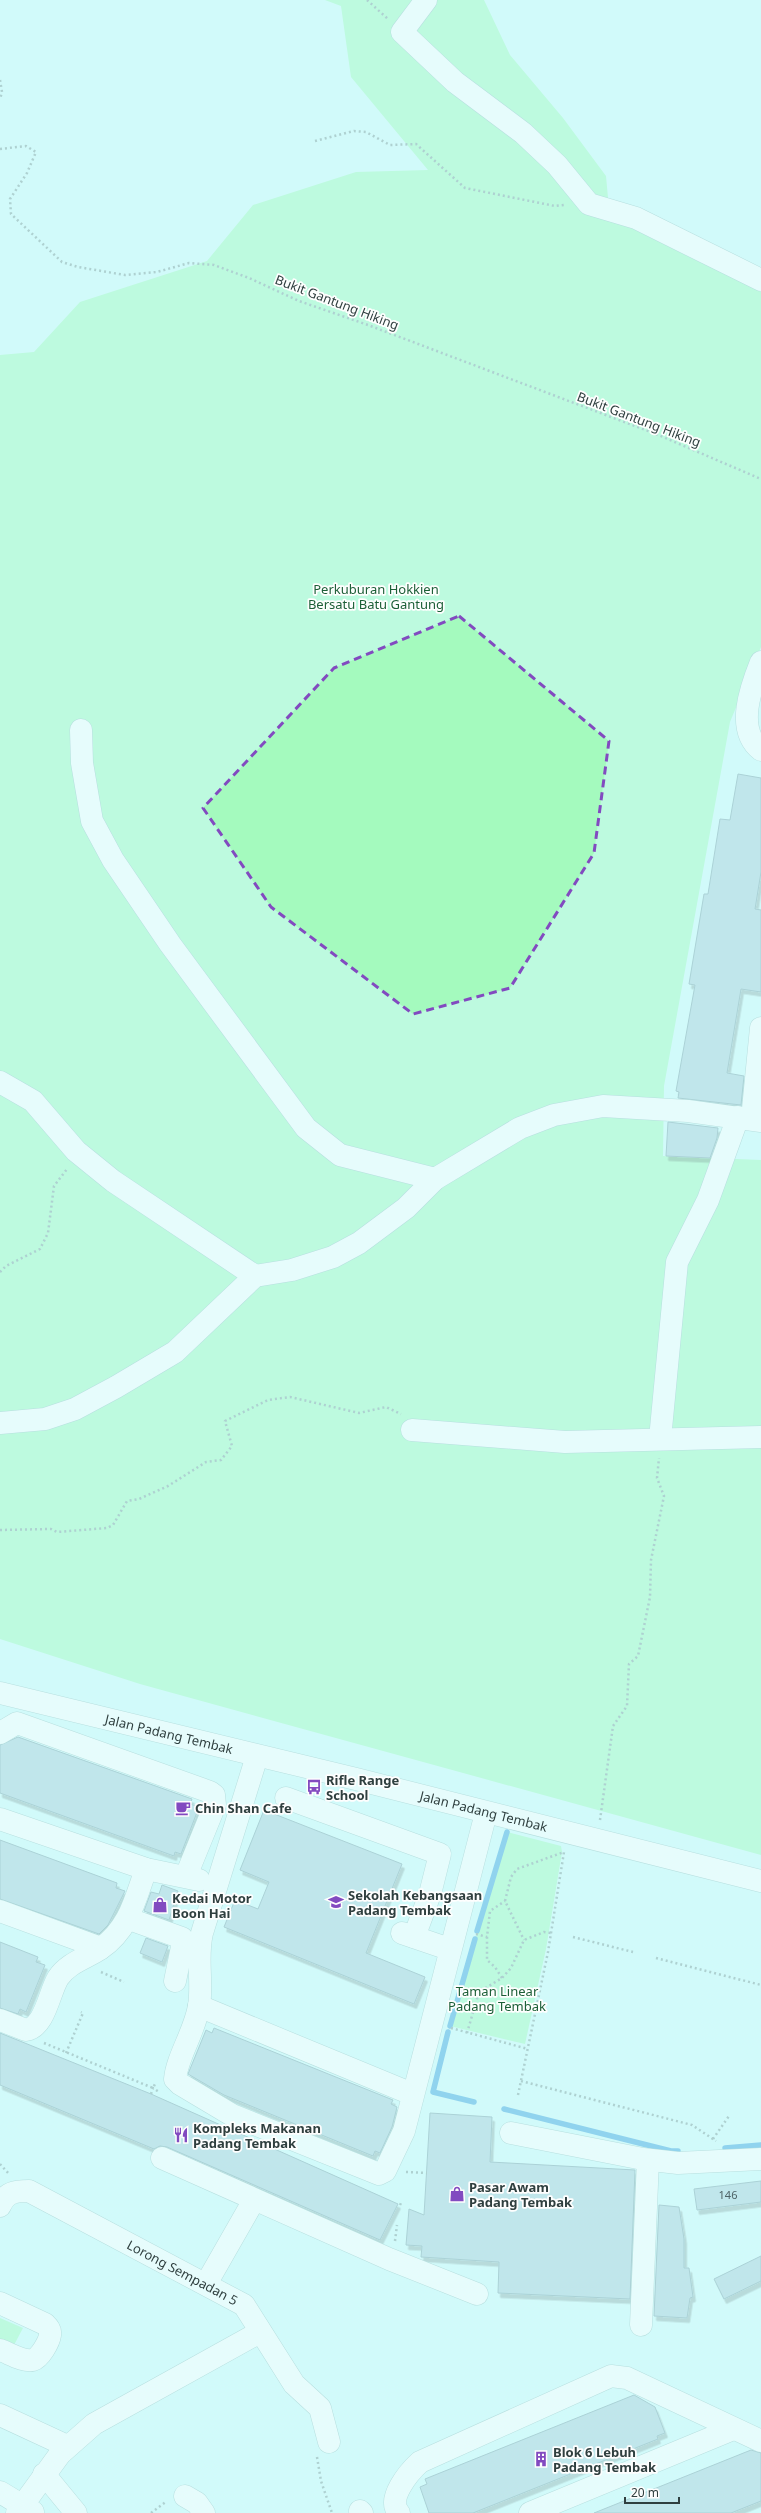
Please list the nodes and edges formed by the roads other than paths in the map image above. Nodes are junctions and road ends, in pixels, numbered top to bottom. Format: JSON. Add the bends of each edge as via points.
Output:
{"nodes":[{"id":1,"x":426,"y":0,"type":"edge"},
{"id":2,"x":761,"y":280,"type":"edge"},
{"id":3,"x":761,"y":662,"type":"edge"},
{"id":4,"x":81,"y":730,"type":"dead end"},
{"id":5,"x":761,"y":750,"type":"edge"},
{"id":6,"x":761,"y":1028,"type":"edge"},
{"id":7,"x":0,"y":1082,"type":"edge"},
{"id":8,"x":750,"y":1119,"type":"edge"},
{"id":9,"x":435,"y":1179,"type":"junction"},
{"id":10,"x":255,"y":1276,"type":"junction"},
{"id":11,"x":0,"y":1423,"type":"edge"},
{"id":12,"x":412,"y":1430,"type":"road end"},
{"id":13,"x":761,"y":1437,"type":"edge"},
{"id":14,"x":660,"y":1439,"type":"junction"},
{"id":15,"x":15,"y":1697,"type":"edge"},
{"id":16,"x":8,"y":1728,"type":"edge"},
{"id":17,"x":257,"y":1756,"type":"junction"},
{"id":18,"x":286,"y":1798,"type":"dead end"},
{"id":19,"x":486,"y":1813,"type":"junction"},
{"id":20,"x":0,"y":1819,"type":"edge"},
{"id":21,"x":440,"y":1854,"type":"junction"},
{"id":22,"x":472,"y":1863,"type":"junction"},
{"id":23,"x":146,"y":1869,"type":"junction"},
{"id":24,"x":186,"y":1876,"type":"junction"},
{"id":25,"x":761,"y":1881,"type":"edge"},
{"id":26,"x":217,"y":1885,"type":"junction"},
{"id":27,"x":0,"y":1911,"type":"edge"},
{"id":28,"x":129,"y":1919,"type":"junction"},
{"id":29,"x":101,"y":1948,"type":"junction"},
{"id":30,"x":449,"y":1949,"type":"junction"},
{"id":31,"x":175,"y":1981,"type":"dead end"},
{"id":32,"x":199,"y":2006,"type":"junction"},
{"id":33,"x":0,"y":2020,"type":"edge"},
{"id":34,"x":412,"y":2094,"type":"junction"},
{"id":35,"x":512,"y":2133,"type":"dead end"},
{"id":36,"x":162,"y":2158,"type":"dead end"},
{"id":37,"x":761,"y":2159,"type":"edge"},
{"id":38,"x":648,"y":2160,"type":"junction"},
{"id":39,"x":254,"y":2200,"type":"junction"},
{"id":40,"x":0,"y":2206,"type":"edge"},
{"id":41,"x":206,"y":2284,"type":"junction"},
{"id":42,"x":477,"y":2294,"type":"dead end"},
{"id":43,"x":0,"y":2303,"type":"edge"},
{"id":44,"x":641,"y":2325,"type":"dead end"},
{"id":45,"x":260,"y":2332,"type":"junction"},
{"id":46,"x":0,"y":2350,"type":"edge"},
{"id":47,"x":0,"y":2415,"type":"edge"},
{"id":48,"x":733,"y":2429,"type":"junction"},
{"id":49,"x":761,"y":2441,"type":"edge"},
{"id":50,"x":67,"y":2446,"type":"junction"},
{"id":51,"x":323,"y":2448,"type":"road end"},
{"id":52,"x":44,"y":2474,"type":"junction"},
{"id":53,"x":0,"y":2492,"type":"edge"},
{"id":54,"x":184,"y":2496,"type":"dead end"},
{"id":55,"x":24,"y":2510,"type":"edge"},
{"id":56,"x":76,"y":2513,"type":"edge"},
{"id":57,"x":204,"y":2513,"type":"edge"},
{"id":58,"x":399,"y":2513,"type":"edge"},
{"id":59,"x":530,"y":2513,"type":"edge"}],
"edges":[{"from":1,"to":2,"type":"street","via":[[402,32],[455,82],[529,138],[557,165],[588,204],[636,218]]},
{"from":3,"to":5,"type":"street","via":[[748,700],[747,719],[750,734]]},
{"from":4,"to":9,"type":"street","via":[[82,763],[92,821],[113,860],[170,944],[306,1128],[340,1155]]},
{"from":6,"to":8,"type":"street"},
{"from":7,"to":10,"type":"street","via":[[33,1101],[76,1151],[113,1181]]},
{"from":8,"to":9,"type":"street","via":[[688,1111],[603,1106],[554,1115],[520,1128]]},
{"from":8,"to":14,"type":"street","via":[[677,1262]]},
{"from":9,"to":10,"type":"street","via":[[406,1208],[359,1243],[333,1257],[292,1270]]},
{"from":10,"to":11,"type":"street","via":[[175,1352],[116,1387],[75,1409],[45,1419]]},
{"from":12,"to":14,"type":"street","via":[[565,1442]]},
{"from":13,"to":14,"type":"street"},
{"from":15,"to":16,"type":"street"},
{"from":15,"to":17,"type":"street","name":"Jalan Padang Tembak"},
{"from":16,"to":24,"type":"street","via":[[214,1795],[215,1805]]},
{"from":17,"to":19,"type":"street","name":"Jalan Padang Tembak"},
{"from":17,"to":26,"type":"street"},
{"from":18,"to":21,"type":"street"},
{"from":19,"to":22,"type":"street"},
{"from":19,"to":25,"type":"street","name":"Jalan Padang Tembak"},
{"from":20,"to":23,"type":"street"},
{"from":21,"to":22,"type":"street"},
{"from":21,"to":30,"type":"street","via":[[430,1894],[408,1935]]},
{"from":22,"to":30,"type":"street"},
{"from":23,"to":24,"type":"street"},
{"from":23,"to":28,"type":"street"},
{"from":24,"to":26,"type":"street"},
{"from":26,"to":32,"type":"street","via":[[200,1942]]},
{"from":27,"to":29,"type":"street"},
{"from":28,"to":29,"type":"street","via":[[120,1933]]},
{"from":28,"to":31,"type":"street","via":[[182,1938]]},
{"from":29,"to":33,"type":"street","via":[[81,1958],[62,1974],[34,2027],[21,2029]]},
{"from":30,"to":34,"type":"street"},
{"from":32,"to":34,"type":"street"},
{"from":32,"to":34,"type":"street","via":[[175,2079],[232,2115],[379,2174],[387,2168],[404,2131]]},
{"from":35,"to":38,"type":"street"},
{"from":36,"to":39,"type":"street"},
{"from":37,"to":38,"type":"street","via":[[678,2163]]},
{"from":38,"to":44,"type":"street"},
{"from":39,"to":41,"type":"street"},
{"from":39,"to":42,"type":"street"},
{"from":40,"to":41,"type":"street","name":"Lorong Sempadan 5","via":[[8,2195],[15,2191],[29,2191]]},
{"from":41,"to":45,"type":"street","name":"Lorong Sempadan 5","via":[[244,2305]]},
{"from":43,"to":46,"type":"street","via":[[45,2324],[50,2329],[50,2335],[39,2357],[33,2360],[25,2360]]},
{"from":45,"to":50,"type":"street","via":[[94,2424]]},
{"from":45,"to":51,"type":"street","name":"Lorong Sempadan 5","via":[[294,2384],[320,2408]]},
{"from":47,"to":50,"type":"street"},
{"from":48,"to":49,"type":"street"},
{"from":48,"to":58,"type":"street","via":[[627,2378],[611,2376],[420,2462],[396,2494],[394,2503]]},
{"from":48,"to":59,"type":"street"},
{"from":50,"to":52,"type":"street"},
{"from":52,"to":55,"type":"street"},
{"from":52,"to":56,"type":"street"},
{"from":53,"to":55,"type":"street"},
{"from":54,"to":57,"type":"street","via":[[197,2503]]}]}
